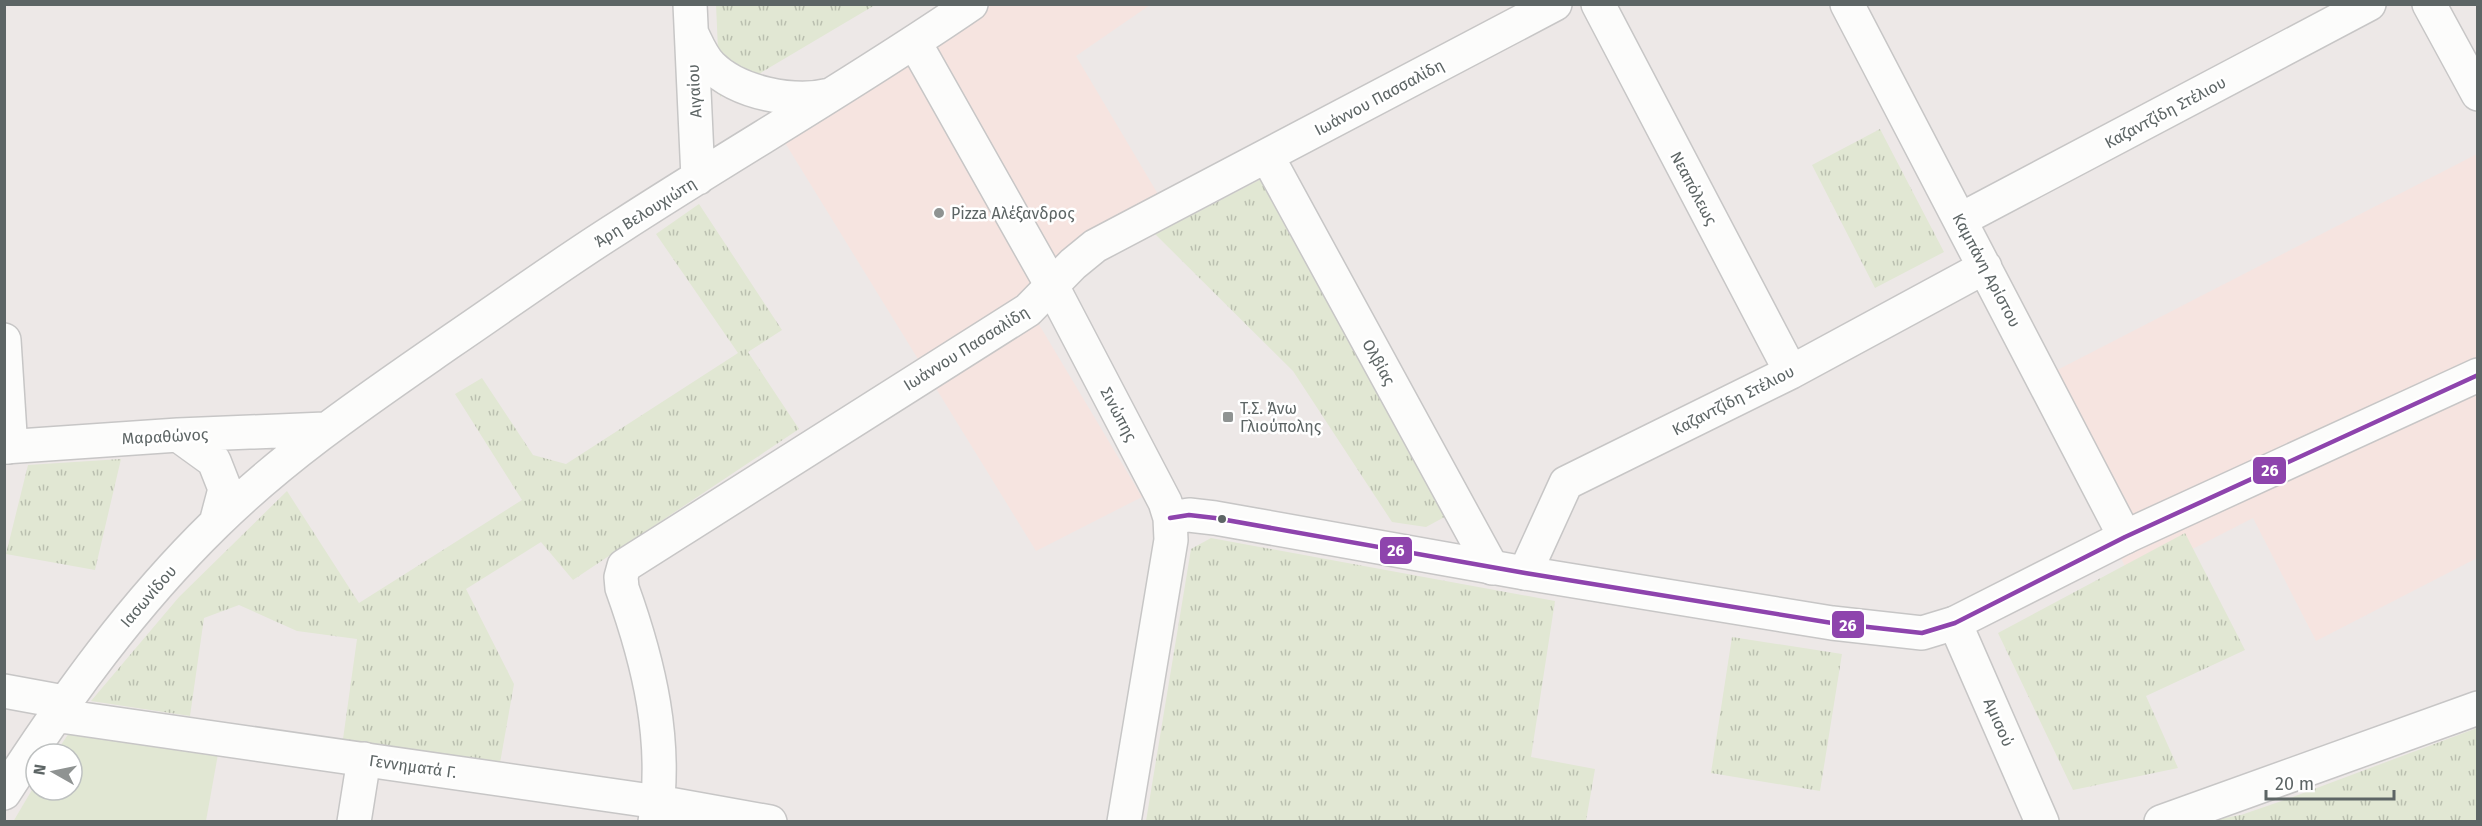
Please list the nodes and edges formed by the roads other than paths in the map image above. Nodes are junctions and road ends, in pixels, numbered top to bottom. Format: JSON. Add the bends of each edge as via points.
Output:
{"nodes":[{"id":1,"x":971,"y":4,"type":"edge"},
{"id":2,"x":1555,"y":4,"type":"edge"},
{"id":3,"x":1598,"y":4,"type":"edge"},
{"id":4,"x":1847,"y":4,"type":"edge"},
{"id":5,"x":2369,"y":4,"type":"edge"},
{"id":6,"x":2429,"y":4,"type":"edge"},
{"id":7,"x":690,"y":19,"type":"edge"},
{"id":8,"x":915,"y":43,"type":"junction"},
{"id":9,"x":835,"y":94,"type":"junction"},
{"id":10,"x":2478,"y":94,"type":"edge"},
{"id":11,"x":1267,"y":156,"type":"junction"},
{"id":12,"x":698,"y":178,"type":"junction"},
{"id":13,"x":1960,"y":220,"type":"junction"},
{"id":14,"x":1985,"y":267,"type":"junction"},
{"id":15,"x":1052,"y":286,"type":"junction"},
{"id":16,"x":4,"y":340,"type":"edge"},
{"id":17,"x":1791,"y":372,"type":"junction"},
{"id":18,"x":2478,"y":375,"type":"edge"},
{"id":19,"x":325,"y":429,"type":"junction"},
{"id":20,"x":178,"y":435,"type":"junction"},
{"id":21,"x":6,"y":447,"type":"edge"},
{"id":22,"x":1170,"y":518,"type":"junction"},
{"id":23,"x":216,"y":523,"type":"junction"},
{"id":24,"x":2124,"y":537,"type":"junction"},
{"id":25,"x":1492,"y":568,"type":"junction"},
{"id":26,"x":1525,"y":573,"type":"junction"},
{"id":27,"x":1954,"y":623,"type":"junction"},
{"id":28,"x":4,"y":692,"type":"edge"},
{"id":29,"x":59,"y":708,"type":"junction"},
{"id":30,"x":2478,"y":708,"type":"edge"},
{"id":31,"x":364,"y":759,"type":"junction"},
{"id":32,"x":4,"y":793,"type":"edge"},
{"id":33,"x":657,"y":812,"type":"edge"},
{"id":34,"x":354,"y":822,"type":"edge"},
{"id":35,"x":770,"y":822,"type":"edge"},
{"id":36,"x":1124,"y":822,"type":"edge"},
{"id":37,"x":2042,"y":822,"type":"edge"},
{"id":38,"x":2161,"y":822,"type":"edge"}],
"edges":[{"from":1,"to":8,"type":"street","name":"Άρη Βελουχιώτη"},
{"from":2,"to":11,"type":"street","name":"Ιωάννου Πασσαλίδη"},
{"from":3,"to":17,"type":"street","name":"Νεαπόλεως"},
{"from":4,"to":13,"type":"street","name":"Καμπάνη Αρίστου"},
{"from":5,"to":13,"type":"street","name":"Καζαντζίδη Στέλιου"},
{"from":6,"to":10,"type":"street"},
{"from":7,"to":9,"type":"street","via":[[711,66],[740,85],[798,98]]},
{"from":7,"to":12,"type":"street","name":"Αιγαίου"},
{"from":8,"to":9,"type":"street","name":"Άρη Βελουχιώτη"},
{"from":8,"to":15,"type":"street","name":"Σινώπης"},
{"from":9,"to":12,"type":"street","name":"Άρη Βελουχιώτη"},
{"from":11,"to":15,"type":"street","name":"Ιωάννου Πασσαλίδη","via":[[1095,246]]},
{"from":11,"to":25,"type":"street","name":"Ολβίας"},
{"from":12,"to":19,"type":"street","name":"Άρη Βελουχιώτη","via":[[618,228]]},
{"from":13,"to":14,"type":"street","name":"Καμπάνη Αρίστου"},
{"from":14,"to":17,"type":"street","name":"Καζαντζίδη Στέλιου"},
{"from":14,"to":24,"type":"street","name":"Καμπάνη Αρίστου"},
{"from":15,"to":22,"type":"street","name":"Σινώπης"},
{"from":15,"to":33,"type":"street","name":"Ιωάννου Πασσαλίδη","via":[[1028,310],[624,566],[622,588],[657,725],[661,765]]},
{"from":16,"to":21,"type":"street","via":[[10,434]]},
{"from":17,"to":26,"type":"street","name":"Καζαντζίδη Στέλιου","via":[[1566,483]]},
{"from":18,"to":24,"type":"street"},
{"from":19,"to":20,"type":"street","name":"Μαραθώνος"},
{"from":19,"to":23,"type":"street","name":"Ιασωνίδου"},
{"from":20,"to":21,"type":"street","name":"Μαραθώνος"},
{"from":20,"to":23,"type":"street","via":[[214,461],[225,489]]},
{"from":22,"to":25,"type":"street","via":[[1215,518]]},
{"from":22,"to":36,"type":"street","name":"Σινώπης","via":[[1171,540]]},
{"from":23,"to":29,"type":"street","name":"Ιασωνίδου","via":[[116,633]]},
{"from":24,"to":27,"type":"street"},
{"from":25,"to":26,"type":"street"},
{"from":26,"to":27,"type":"street","via":[[1882,630],[1922,633]]},
{"from":27,"to":37,"type":"street","name":"Αμισού"},
{"from":28,"to":29,"type":"street","name":"Γεννηματά Γ."},
{"from":29,"to":31,"type":"street","name":"Γεννηματά Γ."},
{"from":29,"to":32,"type":"street","name":"Ιασωνίδου"},
{"from":30,"to":38,"type":"street"},
{"from":31,"to":33,"type":"street","name":"Γεννηματά Γ."},
{"from":31,"to":34,"type":"street"},
{"from":33,"to":35,"type":"street","name":"Γεννηματά Γ."}]}
